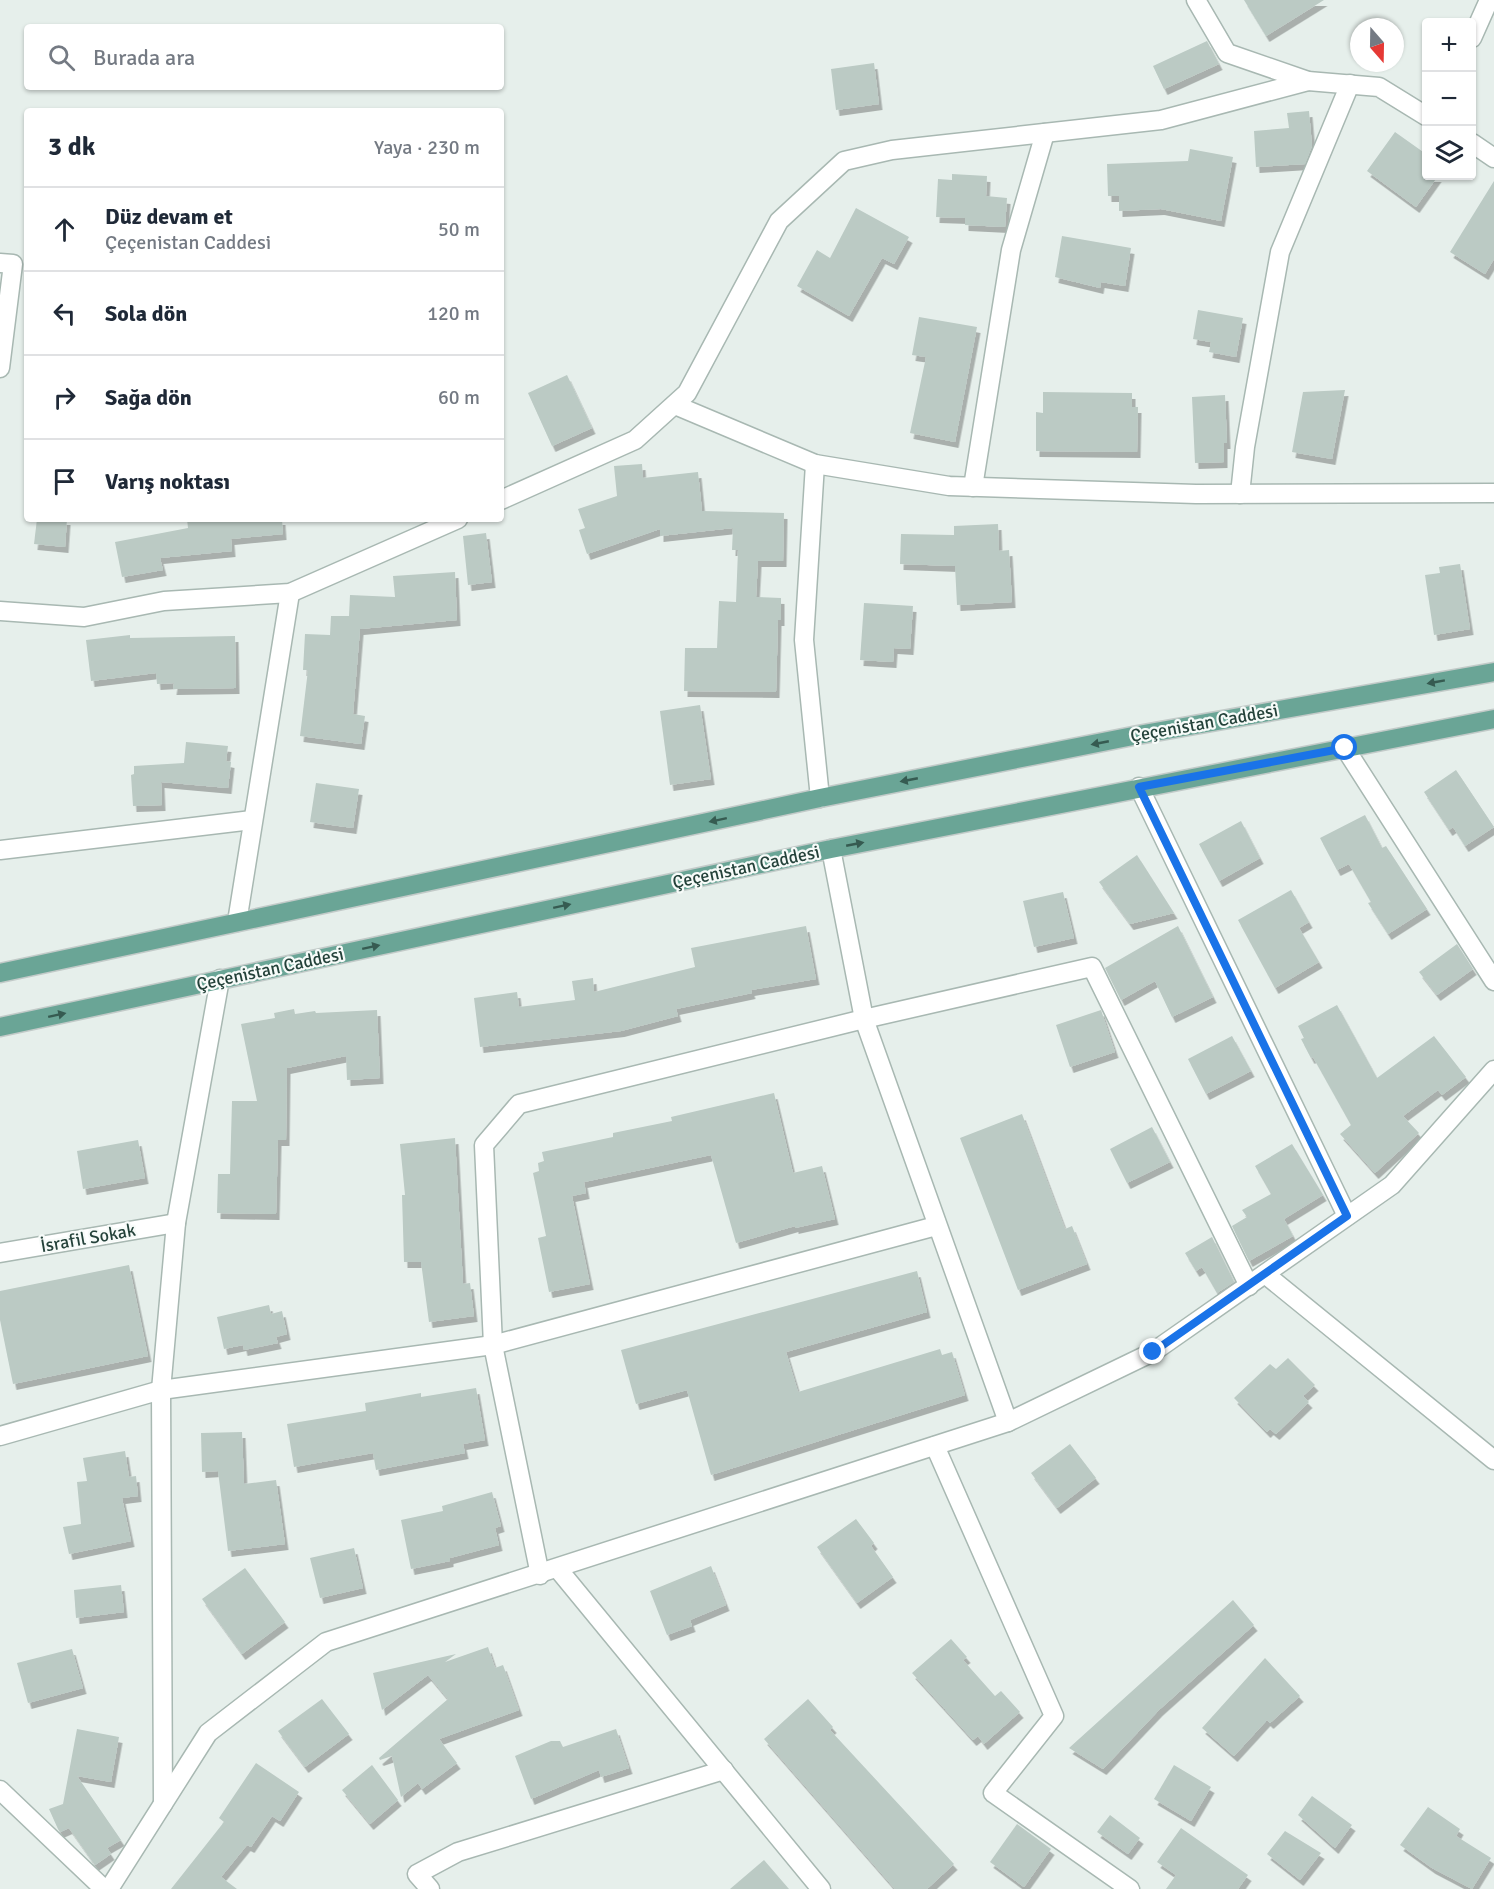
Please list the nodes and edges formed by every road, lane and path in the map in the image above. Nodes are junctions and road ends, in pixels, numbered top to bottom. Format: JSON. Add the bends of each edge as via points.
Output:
{"nodes":[{"id":1,"x":1196,"y":0,"type":"edge"},
{"id":2,"x":1490,"y":0,"type":"edge"},
{"id":3,"x":1476,"y":30,"type":"edge"},
{"id":4,"x":1308,"y":81,"type":"junction"},
{"id":5,"x":1350,"y":84,"type":"junction"},
{"id":6,"x":1422,"y":114,"type":"edge"},
{"id":7,"x":1045,"y":133,"type":"junction"},
{"id":8,"x":1476,"y":146,"type":"edge"},
{"id":9,"x":1494,"y":158,"type":"edge"},
{"id":10,"x":0,"y":262,"type":"edge"},
{"id":11,"x":0,"y":368,"type":"edge"},
{"id":12,"x":675,"y":405,"type":"junction"},
{"id":13,"x":816,"y":464,"type":"junction"},
{"id":14,"x":973,"y":487,"type":"junction"},
{"id":15,"x":1494,"y":493,"type":"edge"},
{"id":16,"x":1240,"y":494,"type":"junction"},
{"id":17,"x":504,"y":499,"type":"edge"},
{"id":18,"x":451,"y":522,"type":"edge"},
{"id":19,"x":290,"y":593,"type":"junction"},
{"id":20,"x":0,"y":611,"type":"edge"},
{"id":21,"x":1494,"y":672,"type":"edge"},
{"id":22,"x":1494,"y":719,"type":"edge"},
{"id":23,"x":1345,"y":748,"type":"junction"},
{"id":24,"x":1139,"y":787,"type":"junction"},
{"id":25,"x":820,"y":798,"type":"junction"},
{"id":26,"x":252,"y":820,"type":"junction"},
{"id":27,"x":831,"y":849,"type":"junction"},
{"id":28,"x":0,"y":850,"type":"edge"},
{"id":29,"x":237,"y":922,"type":"junction"},
{"id":30,"x":0,"y":973,"type":"edge"},
{"id":31,"x":220,"y":979,"type":"junction"},
{"id":32,"x":1494,"y":981,"type":"edge"},
{"id":33,"x":864,"y":1019,"type":"junction"},
{"id":34,"x":0,"y":1027,"type":"edge"},
{"id":35,"x":1494,"y":1070,"type":"edge"},
{"id":36,"x":1347,"y":1216,"type":"junction"},
{"id":37,"x":176,"y":1223,"type":"junction"},
{"id":38,"x":936,"y":1226,"type":"junction"},
{"id":39,"x":0,"y":1253,"type":"edge"},
{"id":40,"x":1265,"y":1274,"type":"junction"},
{"id":41,"x":1249,"y":1286,"type":"junction"},
{"id":42,"x":493,"y":1345,"type":"junction"},
{"id":43,"x":161,"y":1390,"type":"junction"},
{"id":44,"x":1008,"y":1422,"type":"junction"},
{"id":45,"x":0,"y":1436,"type":"edge"},
{"id":46,"x":935,"y":1446,"type":"junction"},
{"id":47,"x":1494,"y":1460,"type":"edge"},
{"id":48,"x":558,"y":1569,"type":"junction"},
{"id":49,"x":540,"y":1575,"type":"junction"},
{"id":50,"x":724,"y":1770,"type":"junction"},
{"id":51,"x":0,"y":1790,"type":"edge"},
{"id":52,"x":163,"y":1804,"type":"junction"},
{"id":53,"x":106,"y":1889,"type":"edge"},
{"id":54,"x":430,"y":1889,"type":"edge"},
{"id":55,"x":821,"y":1889,"type":"edge"},
{"id":56,"x":1130,"y":1889,"type":"edge"}],
"edges":[{"from":1,"to":4,"type":"street","via":[[1227,53]]},
{"from":2,"to":3,"type":"street"},
{"from":4,"to":5,"type":"street"},
{"from":4,"to":7,"type":"street","via":[[1161,120]]},
{"from":5,"to":6,"type":"street","via":[[1378,87]]},
{"from":5,"to":16,"type":"street","via":[[1280,252]]},
{"from":7,"to":12,"type":"street","via":[[892,150],[844,161],[779,221],[687,393]]},
{"from":7,"to":14,"type":"street","via":[[1011,250]]},
{"from":8,"to":9,"type":"street"},
{"from":10,"to":11,"type":"street","via":[[13,264]]},
{"from":12,"to":13,"type":"street"},
{"from":12,"to":17,"type":"street","via":[[635,440]]},
{"from":13,"to":14,"type":"street"},
{"from":13,"to":25,"type":"street","via":[[804,640]]},
{"from":14,"to":16,"type":"street"},
{"from":15,"to":16,"type":"street"},
{"from":18,"to":19,"type":"street"},
{"from":19,"to":20,"type":"street","via":[[164,601],[84,617]]},
{"from":19,"to":26,"type":"street"},
{"from":21,"to":25,"type":"main road","name":"Çeçenistan Caddesi","one_way":true,"via":[[1138,735]]},
{"from":22,"to":23,"type":"main road","name":"Çeçenistan Caddesi"},
{"from":23,"to":24,"type":"main road","name":"Çeçenistan Caddesi"},
{"from":23,"to":32,"type":"street"},
{"from":27,"to":24,"type":"main road","name":"Çeçenistan Caddesi","one_way":true},
{"from":24,"to":36,"type":"street"},
{"from":25,"to":29,"type":"main road","name":"Çeçenistan Caddesi","one_way":true},
{"from":26,"to":28,"type":"street"},
{"from":26,"to":29,"type":"street"},
{"from":31,"to":27,"type":"main road","name":"Çeçenistan Caddesi","one_way":true},
{"from":27,"to":33,"type":"street"},
{"from":29,"to":30,"type":"main road","name":"Çeçenistan Caddesi"},
{"from":34,"to":31,"type":"main road","name":"Çeçenistan Caddesi","one_way":true},
{"from":31,"to":37,"type":"street"},
{"from":33,"to":38,"type":"street"},
{"from":33,"to":41,"type":"street","via":[[1092,968]]},
{"from":33,"to":42,"type":"street","via":[[519,1104],[484,1145]]},
{"from":35,"to":36,"type":"street","via":[[1392,1185]]},
{"from":36,"to":40,"type":"street"},
{"from":37,"to":39,"type":"street","name":"İsrafil Sokak"},
{"from":37,"to":43,"type":"street"},
{"from":38,"to":42,"type":"street"},
{"from":38,"to":44,"type":"street"},
{"from":40,"to":41,"type":"street"},
{"from":40,"to":47,"type":"street"},
{"from":41,"to":44,"type":"street","via":[[1153,1352]]},
{"from":42,"to":43,"type":"street"},
{"from":42,"to":49,"type":"street"},
{"from":43,"to":45,"type":"street"},
{"from":43,"to":52,"type":"street"},
{"from":44,"to":46,"type":"street"},
{"from":46,"to":48,"type":"street"},
{"from":46,"to":56,"type":"street","via":[[1054,1716],[993,1793]]},
{"from":48,"to":49,"type":"street"},
{"from":48,"to":50,"type":"street"},
{"from":49,"to":52,"type":"street","via":[[326,1642],[208,1733]]},
{"from":50,"to":54,"type":"street","via":[[458,1852],[417,1874]]},
{"from":50,"to":55,"type":"street"},
{"from":51,"to":53,"type":"street"},
{"from":52,"to":53,"type":"street"}]}
